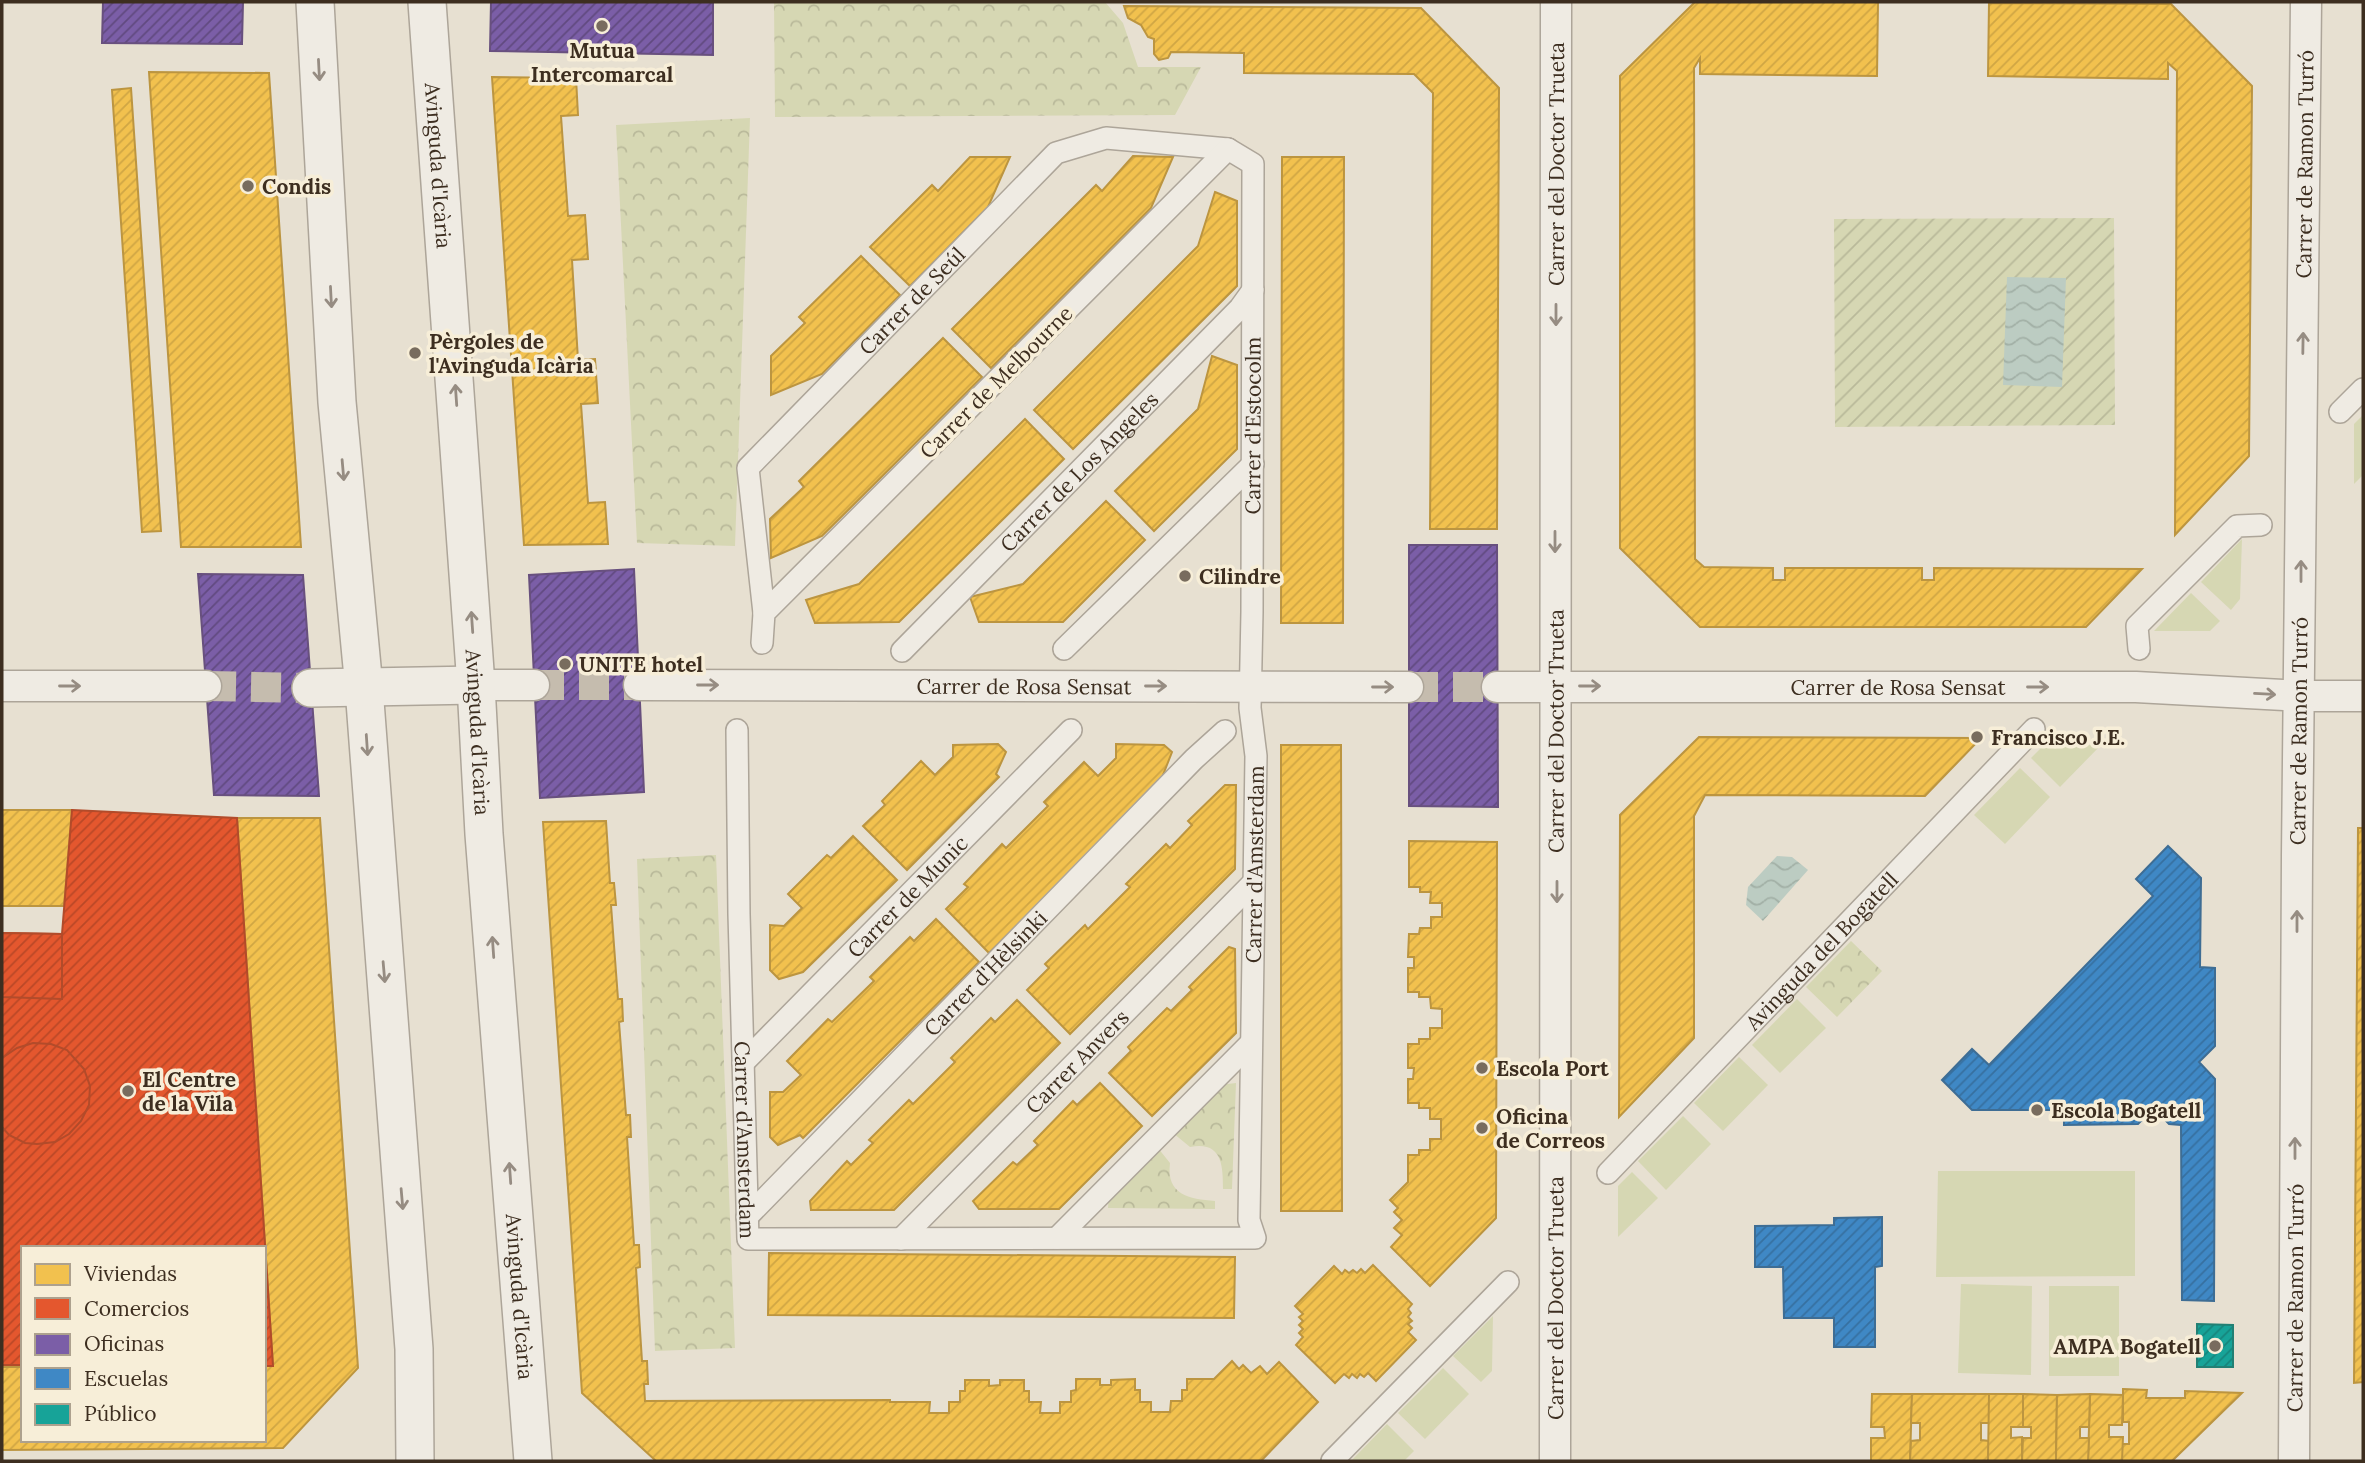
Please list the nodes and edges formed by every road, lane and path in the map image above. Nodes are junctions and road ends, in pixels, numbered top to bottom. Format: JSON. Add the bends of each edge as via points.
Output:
{"nodes":[{"id":1,"x":315,"y":2,"type":"edge"},
{"id":2,"x":427,"y":2,"type":"edge"},
{"id":3,"x":1556,"y":2,"type":"edge"},
{"id":4,"x":2306,"y":2,"type":"edge"},
{"id":5,"x":1228,"y":149,"type":"junction"},
{"id":6,"x":1253,"y":290,"type":"junction"},
{"id":7,"x":2363,"y":388,"type":"edge"},
{"id":8,"x":2340,"y":412,"type":"dead end"},
{"id":9,"x":1252,"y":464,"type":"junction"},
{"id":10,"x":2261,"y":525,"type":"dead end"},
{"id":11,"x":764,"y":613,"type":"junction"},
{"id":12,"x":762,"y":643,"type":"dead end"},
{"id":13,"x":1063,"y":649,"type":"dead end"},
{"id":14,"x":2139,"y":649,"type":"dead end"},
{"id":15,"x":902,"y":651,"type":"dead end"},
{"id":16,"x":476,"y":685,"type":"junction"},
{"id":17,"x":534,"y":685,"type":"tunnel mouth"},
{"id":18,"x":639,"y":685,"type":"tunnel mouth"},
{"id":19,"x":2,"y":686,"type":"edge"},
{"id":20,"x":206,"y":686,"type":"tunnel mouth"},
{"id":21,"x":1250,"y":686,"type":"junction"},
{"id":22,"x":1555,"y":686,"type":"junction"},
{"id":23,"x":1408,"y":687,"type":"tunnel mouth"},
{"id":24,"x":1497,"y":687,"type":"tunnel mouth"},
{"id":25,"x":312,"y":688,"type":"tunnel mouth"},
{"id":26,"x":364,"y":688,"type":"junction"},
{"id":27,"x":2300,"y":695,"type":"junction"},
{"id":28,"x":2363,"y":696,"type":"edge"},
{"id":29,"x":2034,"y":729,"type":"dead end"},
{"id":30,"x":737,"y":730,"type":"dead end"},
{"id":31,"x":1071,"y":730,"type":"dead end"},
{"id":32,"x":1225,"y":731,"type":"dead end"},
{"id":33,"x":1254,"y":883,"type":"junction"},
{"id":34,"x":1251,"y":1043,"type":"junction"},
{"id":35,"x":743,"y":1063,"type":"junction"},
{"id":36,"x":1608,"y":1173,"type":"dead end"},
{"id":37,"x":747,"y":1217,"type":"junction"},
{"id":38,"x":1057,"y":1238,"type":"junction"},
{"id":39,"x":901,"y":1239,"type":"junction"},
{"id":40,"x":1508,"y":1282,"type":"dead end"},
{"id":41,"x":415,"y":1461,"type":"edge"},
{"id":42,"x":533,"y":1461,"type":"edge"},
{"id":43,"x":1332,"y":1461,"type":"edge"},
{"id":44,"x":1555,"y":1461,"type":"edge"},
{"id":45,"x":2294,"y":1461,"type":"edge"}],
"edges":[{"from":1,"to":26,"type":"street","one_way":true,"via":[[337,402]]},
{"from":16,"to":2,"type":"street","name":"Avinguda d'Icària","one_way":true},
{"from":3,"to":22,"type":"street","name":"Carrer del Doctor Trueta","one_way":true},
{"from":27,"to":4,"type":"street","name":"Carrer de Ramon Turró","one_way":true},
{"from":5,"to":6,"type":"street","name":"Carrer d'Estocolm","via":[[1253,164]]},
{"from":5,"to":11,"type":"street","name":"Carrer de Melbourne"},
{"from":5,"to":11,"type":"street","name":"Carrer de Seúl","via":[[1106,138],[1056,153],[748,468]]},
{"from":6,"to":9,"type":"street","name":"Carrer d'Estocolm"},
{"from":6,"to":15,"type":"street","name":"Carrer de Los Angeles"},
{"from":7,"to":8,"type":"street"},
{"from":9,"to":13,"type":"street"},
{"from":9,"to":21,"type":"street","name":"Carrer d'Estocolm"},
{"from":10,"to":14,"type":"street","via":[[2237,526],[2137,625]]},
{"from":11,"to":12,"type":"street"},
{"from":16,"to":17,"type":"street"},
{"from":16,"to":26,"type":"street"},
{"from":42,"to":16,"type":"street","name":"Avinguda d'Icària","one_way":true},
{"from":18,"to":21,"type":"street","name":"Carrer de Rosa Sensat","one_way":true},
{"from":19,"to":20,"type":"street","one_way":true},
{"from":21,"to":23,"type":"street","name":"Carrer de Rosa Sensat","one_way":true},
{"from":21,"to":33,"type":"street","name":"Carrer d'Amsterdam","via":[[1256,756]]},
{"from":22,"to":24,"type":"street","name":"Carrer de Rosa Sensat"},
{"from":22,"to":27,"type":"street","name":"Carrer de Rosa Sensat","one_way":true,"via":[[2136,687]]},
{"from":22,"to":44,"type":"street","name":"Carrer del Doctor Trueta","one_way":true},
{"from":25,"to":26,"type":"street"},
{"from":26,"to":41,"type":"street","one_way":true,"via":[[414,1349]]},
{"from":27,"to":28,"type":"street","name":"Carrer de Rosa Sensat"},
{"from":45,"to":27,"type":"street","name":"Carrer de Ramon Turró","one_way":true},
{"from":29,"to":36,"type":"street","name":"Avinguda del Bogatell"},
{"from":30,"to":35,"type":"street","name":"Carrer d'Amsterdam"},
{"from":31,"to":35,"type":"street","name":"Carrer de Munic"},
{"from":32,"to":37,"type":"street","name":"Carrer d'Hèlsinki"},
{"from":33,"to":34,"type":"street","name":"Carrer d'Amsterdam"},
{"from":33,"to":39,"type":"street","name":"Carrer Anvers"},
{"from":34,"to":38,"type":"street"},
{"from":34,"to":38,"type":"street","name":"Carrer d'Amsterdam","via":[[1249,1220],[1255,1238]]},
{"from":35,"to":37,"type":"street","name":"Carrer d'Amsterdam"},
{"from":37,"to":39,"type":"street","name":"Carrer d'Amsterdam","via":[[748,1239]]},
{"from":38,"to":39,"type":"street","name":"Carrer d'Amsterdam"},
{"from":40,"to":43,"type":"street"}]}
